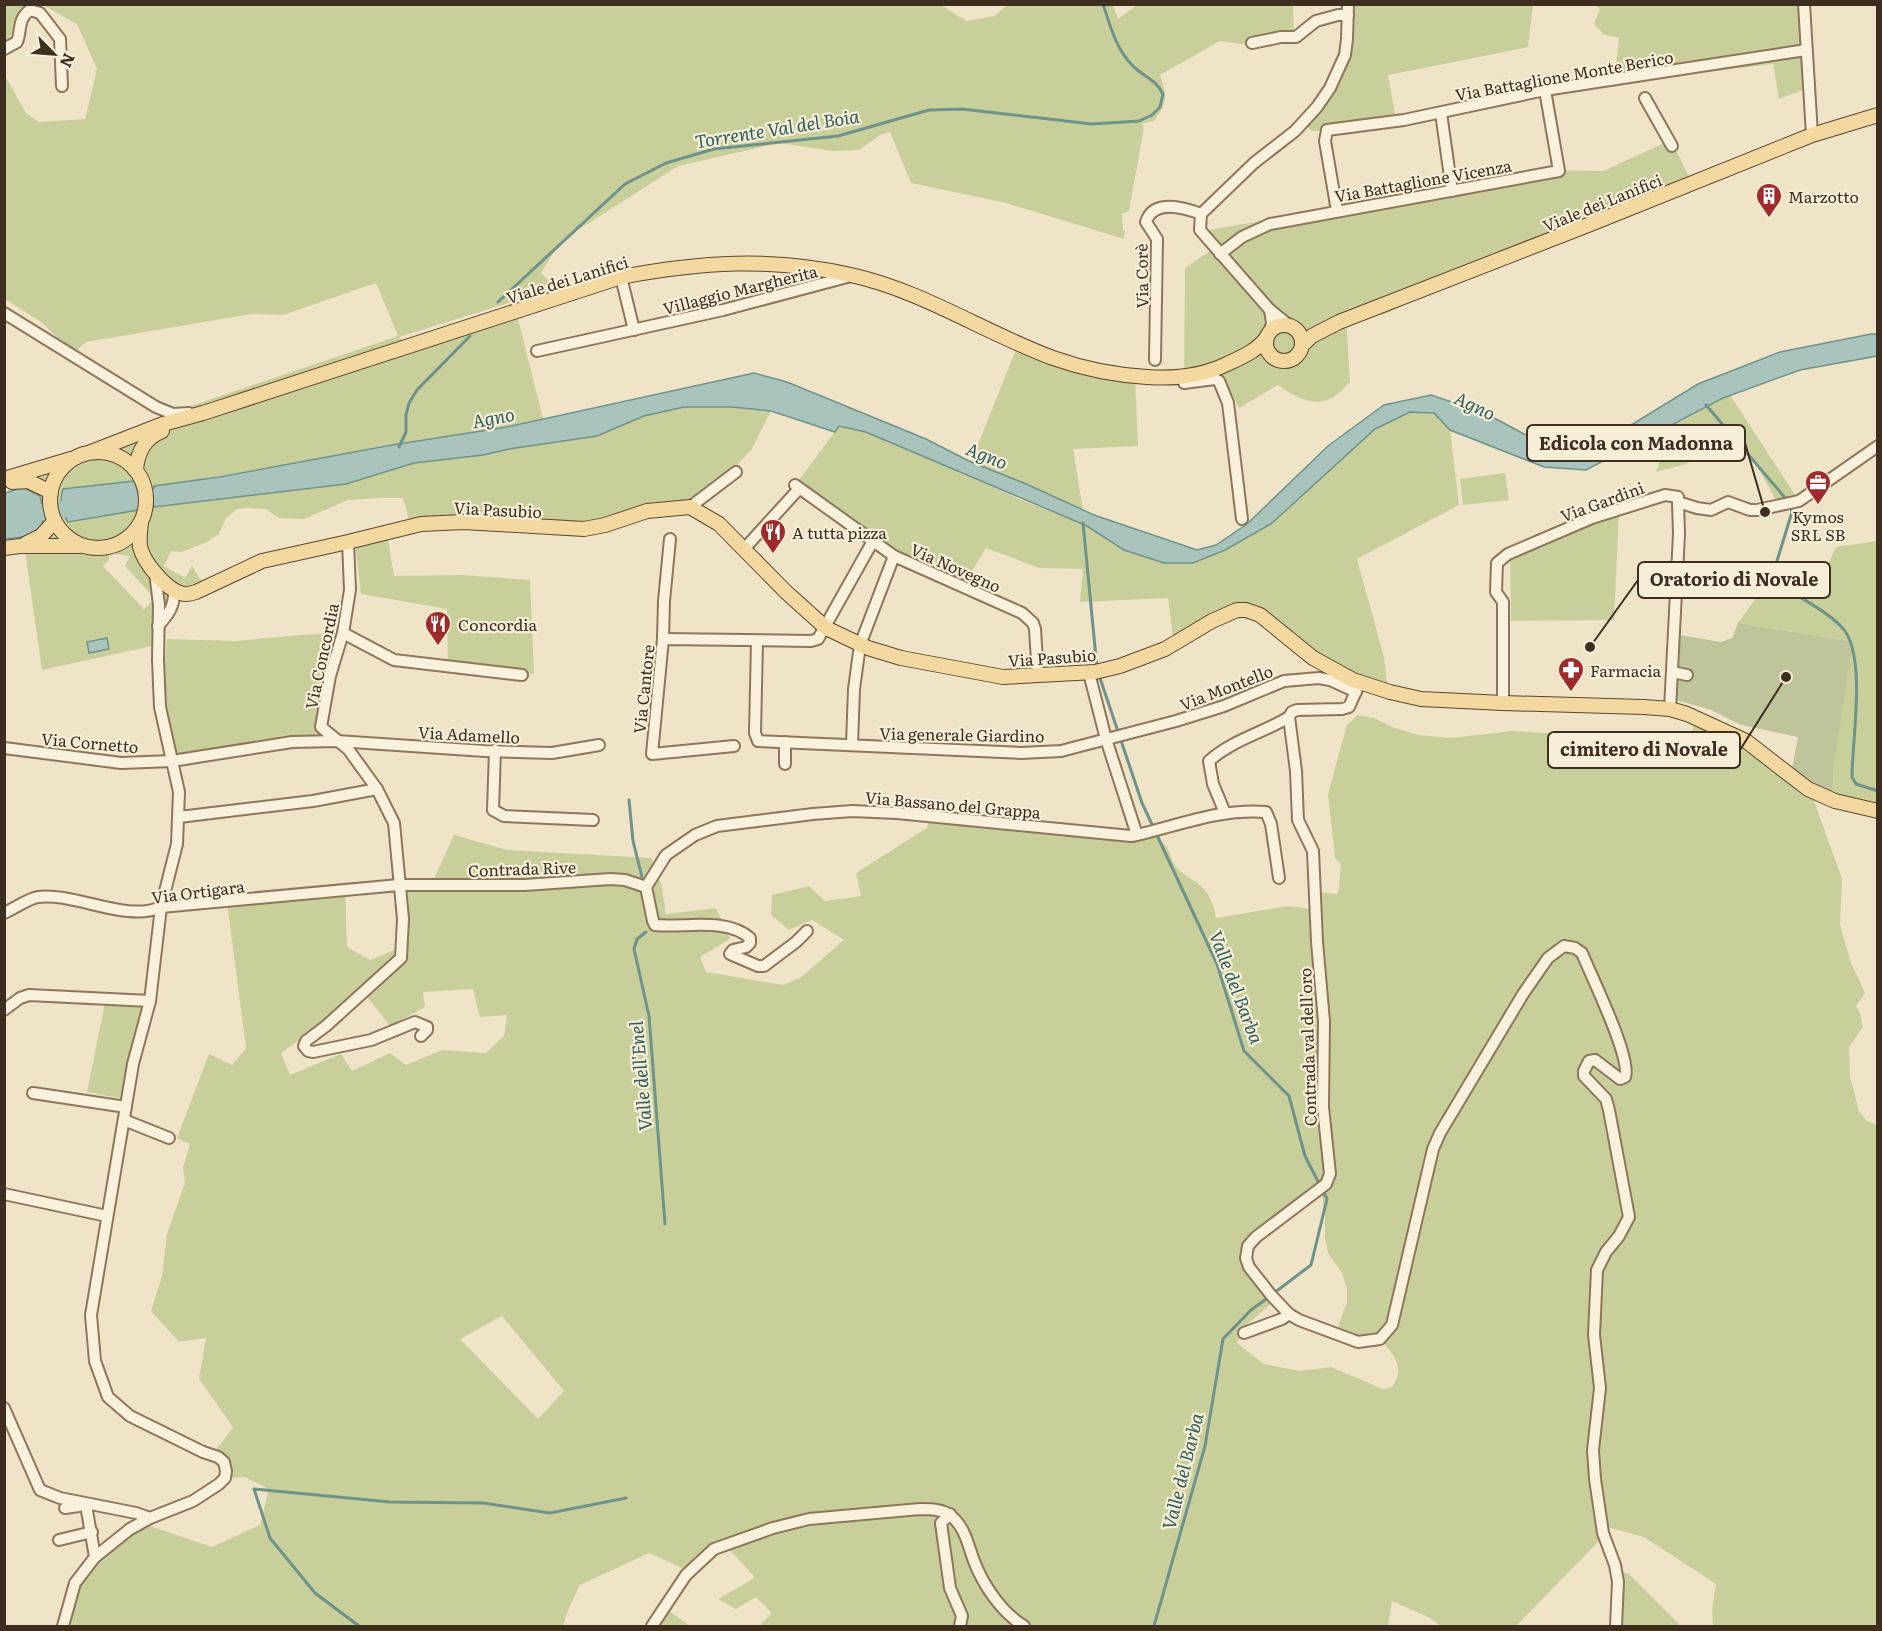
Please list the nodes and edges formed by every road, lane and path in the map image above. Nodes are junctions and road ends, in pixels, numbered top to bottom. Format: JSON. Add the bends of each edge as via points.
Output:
{"nodes":[{"id":1,"x":1804,"y":4,"type":"edge"},
{"id":2,"x":1348,"y":10,"type":"edge"},
{"id":3,"x":1252,"y":43,"type":"dead end"},
{"id":4,"x":4,"y":49,"type":"edge"},
{"id":5,"x":1806,"y":50,"type":"junction"},
{"id":6,"x":62,"y":86,"type":"dead end"},
{"id":7,"x":1545,"y":90,"type":"junction"},
{"id":8,"x":1645,"y":98,"type":"dead end"},
{"id":9,"x":1441,"y":113,"type":"junction"},
{"id":10,"x":1878,"y":115,"type":"edge"},
{"id":11,"x":1812,"y":135,"type":"junction"},
{"id":12,"x":1672,"y":146,"type":"dead end"},
{"id":13,"x":1452,"y":190,"type":"junction"},
{"id":14,"x":1337,"y":211,"type":"junction"},
{"id":15,"x":1201,"y":214,"type":"junction"},
{"id":16,"x":1220,"y":254,"type":"junction"},
{"id":17,"x":853,"y":275,"type":"junction"},
{"id":18,"x":621,"y":277,"type":"junction"},
{"id":19,"x":1270,"y":310,"type":"junction"},
{"id":20,"x":4,"y":313,"type":"edge"},
{"id":21,"x":1340,"y":322,"type":"junction"},
{"id":22,"x":1294,"y":328,"type":"junction"},
{"id":23,"x":634,"y":330,"type":"junction"},
{"id":24,"x":1268,"y":335,"type":"junction"},
{"id":25,"x":1302,"y":345,"type":"junction"},
{"id":26,"x":537,"y":351,"type":"dead end"},
{"id":27,"x":1274,"y":358,"type":"junction"},
{"id":28,"x":1155,"y":360,"type":"dead end"},
{"id":29,"x":1223,"y":366,"type":"junction"},
{"id":30,"x":1184,"y":376,"type":"junction"},
{"id":31,"x":156,"y":407,"type":"junction"},
{"id":32,"x":203,"y":413,"type":"junction"},
{"id":33,"x":163,"y":424,"type":"junction"},
{"id":34,"x":1878,"y":446,"type":"edge"},
{"id":35,"x":91,"y":452,"type":"junction"},
{"id":36,"x":73,"y":459,"type":"junction"},
{"id":37,"x":136,"y":469,"type":"junction"},
{"id":38,"x":736,"y":472,"type":"dead end"},
{"id":39,"x":4,"y":479,"type":"edge"},
{"id":40,"x":4,"y":484,"type":"edge"},
{"id":41,"x":51,"y":492,"type":"junction"},
{"id":42,"x":1678,"y":502,"type":"junction"},
{"id":43,"x":690,"y":507,"type":"junction"},
{"id":44,"x":1242,"y":519,"type":"dead end"},
{"id":45,"x":54,"y":522,"type":"junction"},
{"id":46,"x":141,"y":523,"type":"junction"},
{"id":47,"x":670,"y":539,"type":"dead end"},
{"id":48,"x":348,"y":542,"type":"junction"},
{"id":49,"x":873,"y":542,"type":"junction"},
{"id":50,"x":20,"y":546,"type":"junction"},
{"id":51,"x":80,"y":546,"type":"junction"},
{"id":52,"x":113,"y":546,"type":"junction"},
{"id":53,"x":4,"y":548,"type":"edge"},
{"id":54,"x":744,"y":549,"type":"junction"},
{"id":55,"x":894,"y":556,"type":"junction"},
{"id":56,"x":144,"y":559,"type":"junction"},
{"id":57,"x":155,"y":571,"type":"junction"},
{"id":58,"x":174,"y":590,"type":"junction"},
{"id":59,"x":196,"y":592,"type":"junction"},
{"id":60,"x":171,"y":610,"type":"junction"},
{"id":61,"x":158,"y":627,"type":"junction"},
{"id":62,"x":826,"y":628,"type":"junction"},
{"id":63,"x":343,"y":633,"type":"junction"},
{"id":64,"x":663,"y":639,"type":"junction"},
{"id":65,"x":757,"y":641,"type":"junction"},
{"id":66,"x":860,"y":645,"type":"junction"},
{"id":67,"x":1096,"y":672,"type":"junction"},
{"id":68,"x":1672,"y":672,"type":"junction"},
{"id":69,"x":522,"y":675,"type":"dead end"},
{"id":70,"x":1687,"y":675,"type":"dead end"},
{"id":71,"x":1038,"y":676,"type":"junction"},
{"id":72,"x":1358,"y":687,"type":"junction"},
{"id":73,"x":1503,"y":703,"type":"junction"},
{"id":74,"x":1670,"y":710,"type":"junction"},
{"id":75,"x":1289,"y":717,"type":"junction"},
{"id":76,"x":1108,"y":738,"type":"junction"},
{"id":77,"x":337,"y":741,"type":"junction"},
{"id":78,"x":785,"y":742,"type":"junction"},
{"id":79,"x":852,"y":744,"type":"junction"},
{"id":80,"x":599,"y":745,"type":"dead end"},
{"id":81,"x":734,"y":746,"type":"dead end"},
{"id":82,"x":4,"y":748,"type":"edge"},
{"id":83,"x":495,"y":750,"type":"junction"},
{"id":84,"x":172,"y":761,"type":"junction"},
{"id":85,"x":784,"y":764,"type":"dead end"},
{"id":86,"x":377,"y":789,"type":"junction"},
{"id":87,"x":1878,"y":811,"type":"edge"},
{"id":88,"x":1225,"y":813,"type":"junction"},
{"id":89,"x":179,"y":817,"type":"junction"},
{"id":90,"x":593,"y":820,"type":"dead end"},
{"id":91,"x":1137,"y":835,"type":"junction"},
{"id":92,"x":1279,"y":878,"type":"dead end"},
{"id":93,"x":399,"y":885,"type":"junction"},
{"id":94,"x":646,"y":887,"type":"junction"},
{"id":95,"x":161,"y":907,"type":"junction"},
{"id":96,"x":4,"y":913,"type":"edge"},
{"id":97,"x":807,"y":931,"type":"dead end"},
{"id":98,"x":150,"y":1001,"type":"junction"},
{"id":99,"x":4,"y":1010,"type":"edge"},
{"id":100,"x":427,"y":1031,"type":"dead end"},
{"id":101,"x":33,"y":1093,"type":"dead end"},
{"id":102,"x":126,"y":1107,"type":"junction"},
{"id":103,"x":124,"y":1120,"type":"junction"},
{"id":104,"x":169,"y":1138,"type":"dead end"},
{"id":105,"x":4,"y":1194,"type":"edge"},
{"id":106,"x":107,"y":1216,"type":"junction"},
{"id":107,"x":1289,"y":1314,"type":"junction"},
{"id":108,"x":1244,"y":1333,"type":"dead end"},
{"id":109,"x":4,"y":1408,"type":"edge"},
{"id":110,"x":86,"y":1504,"type":"junction"},
{"id":111,"x":65,"y":1508,"type":"dead end"},
{"id":112,"x":950,"y":1514,"type":"junction"},
{"id":113,"x":150,"y":1518,"type":"junction"},
{"id":114,"x":92,"y":1532,"type":"junction"},
{"id":115,"x":59,"y":1540,"type":"dead end"},
{"id":116,"x":95,"y":1557,"type":"junction"},
{"id":117,"x":63,"y":1626,"type":"edge"},
{"id":118,"x":652,"y":1626,"type":"edge"},
{"id":119,"x":960,"y":1626,"type":"edge"},
{"id":120,"x":1024,"y":1626,"type":"edge"},
{"id":121,"x":1616,"y":1626,"type":"edge"}],
"edges":[{"from":1,"to":5,"type":"street"},
{"from":2,"to":3,"type":"street","via":[[1316,21],[1296,37]]},
{"from":2,"to":15,"type":"street","via":[[1345,55],[1317,107]]},
{"from":4,"to":6,"type":"street","via":[[17,42],[24,14],[30,10],[40,13],[60,39]]},
{"from":5,"to":7,"type":"street","name":"Via Battaglione Monte Berico"},
{"from":5,"to":11,"type":"street"},
{"from":7,"to":9,"type":"street","name":"Via Battaglione Monte Berico"},
{"from":7,"to":13,"type":"street","name":"Via Battaglione Vicenza","via":[[1559,171]]},
{"from":8,"to":12,"type":"street"},
{"from":9,"to":13,"type":"street"},
{"from":9,"to":14,"type":"street","name":"Via Battaglione Monte Berico","via":[[1327,130],[1325,141]]},
{"from":10,"to":11,"type":"main road","name":"Viale dei Lanifici"},
{"from":11,"to":21,"type":"main road","name":"Viale dei Lanifici"},
{"from":13,"to":14,"type":"street","name":"Via Battaglione Vicenza"},
{"from":14,"to":16,"type":"street","name":"Via Battaglione Vicenza","via":[[1270,224],[1242,237]]},
{"from":15,"to":16,"type":"street","via":[[1200,230]]},
{"from":15,"to":28,"type":"street","name":"Via Corè","via":[[1175,207],[1158,208],[1148,214],[1146,222],[1157,239]]},
{"from":16,"to":19,"type":"street"},
{"from":17,"to":18,"type":"main road","name":"Viale dei Lanifici","via":[[758,262],[673,267]]},
{"from":17,"to":23,"type":"street","name":"Villaggio Margherita"},
{"from":17,"to":30,"type":"main road","name":"Viale dei Lanifici","via":[[915,296],[1052,358],[1083,368],[1130,376]]},
{"from":18,"to":23,"type":"street"},
{"from":18,"to":32,"type":"main road","name":"Viale dei Lanifici"},
{"from":19,"to":22,"type":"street"},
{"from":19,"to":24,"type":"street","via":[[1272,323]]},
{"from":20,"to":31,"type":"street"},
{"from":21,"to":22,"type":"main road","name":"Viale dei Lanifici","via":[[1305,330]]},
{"from":21,"to":25,"type":"main road","name":"Viale dei Lanifici"},
{"from":22,"to":24,"type":"main road","name":"Viale dei Lanifici","via":[[1281,325]]},
{"from":22,"to":25,"type":"main road"},
{"from":23,"to":26,"type":"street","name":"Villaggio Margherita"},
{"from":24,"to":27,"type":"main road","via":[[1267,348]]},
{"from":24,"to":29,"type":"main road","name":"Viale dei Lanifici","via":[[1258,349]]},
{"from":25,"to":27,"type":"main road","name":"Viale dei Lanifici","via":[[1298,355],[1289,360]]},
{"from":27,"to":29,"type":"main road","name":"Viale dei Lanifici","via":[[1264,355]]},
{"from":29,"to":30,"type":"main road","name":"Viale dei Lanifici"},
{"from":30,"to":44,"type":"street","via":[[1184,383],[1217,380],[1222,388]]},
{"from":31,"to":32,"type":"street","via":[[173,414]]},
{"from":31,"to":33,"type":"street"},
{"from":32,"to":33,"type":"main road","name":"Viale dei Lanifici"},
{"from":32,"to":37,"type":"main road","name":"Viale dei Lanifici","via":[[150,439],[137,456]]},
{"from":33,"to":35,"type":"main road","name":"Viale dei Lanifici"},
{"from":34,"to":42,"type":"street","name":"Via Gardini","via":[[1799,501],[1750,510],[1728,502],[1711,510]]},
{"from":35,"to":36,"type":"main road"},
{"from":35,"to":37,"type":"main road","via":[[108,452]]},
{"from":36,"to":39,"type":"main road"},
{"from":36,"to":41,"type":"main road","via":[[59,473]]},
{"from":37,"to":46,"type":"main road","via":[[147,495]]},
{"from":38,"to":43,"type":"street"},
{"from":40,"to":41,"type":"main road","via":[[28,481]]},
{"from":41,"to":45,"type":"main road"},
{"from":42,"to":68,"type":"street"},
{"from":42,"to":73,"type":"street","name":"Via Gardini","via":[[1678,497],[1665,495],[1592,518],[1497,563],[1496,592],[1503,603]]},
{"from":43,"to":48,"type":"main road","name":"Via Pasubio","via":[[647,511],[584,529],[464,522],[422,524]]},
{"from":43,"to":54,"type":"main road","name":"Via Pasubio","via":[[719,524]]},
{"from":45,"to":50,"type":"main road","via":[[41,537]]},
{"from":45,"to":51,"type":"main road"},
{"from":46,"to":52,"type":"main road","via":[[129,537]]},
{"from":46,"to":56,"type":"main road"},
{"from":47,"to":64,"type":"street"},
{"from":48,"to":59,"type":"main road","name":"Via Pasubio","via":[[262,561]]},
{"from":48,"to":63,"type":"street","name":"Via Concordia","via":[[350,590]]},
{"from":49,"to":54,"type":"street","name":"Via Novegno","via":[[795,489]]},
{"from":49,"to":55,"type":"street","name":"Via Novegno"},
{"from":49,"to":62,"type":"street"},
{"from":50,"to":51,"type":"main road"},
{"from":50,"to":53,"type":"main road"},
{"from":51,"to":52,"type":"main road"},
{"from":52,"to":56,"type":"main road"},
{"from":54,"to":62,"type":"main road","name":"Via Pasubio"},
{"from":55,"to":66,"type":"street"},
{"from":55,"to":71,"type":"street","name":"Via Novegno","via":[[1022,613],[1035,629]]},
{"from":56,"to":57,"type":"main road"},
{"from":57,"to":58,"type":"main road"},
{"from":57,"to":61,"type":"street"},
{"from":58,"to":59,"type":"main road"},
{"from":58,"to":60,"type":"street"},
{"from":59,"to":60,"type":"street"},
{"from":60,"to":61,"type":"street"},
{"from":61,"to":84,"type":"street","via":[[160,707]]},
{"from":62,"to":65,"type":"street","name":"Via Cantore","via":[[818,639],[811,641]]},
{"from":62,"to":66,"type":"main road","name":"Via Pasubio"},
{"from":63,"to":69,"type":"street","via":[[394,660]]},
{"from":63,"to":77,"type":"street","name":"Via Concordia","via":[[321,727]]},
{"from":64,"to":65,"type":"street","name":"Via Cantore"},
{"from":64,"to":81,"type":"street","name":"Via Cantore","via":[[652,754]]},
{"from":65,"to":78,"type":"street","via":[[755,733],[758,741]]},
{"from":66,"to":71,"type":"main road","name":"Via Pasubio","via":[[980,674]]},
{"from":66,"to":79,"type":"street"},
{"from":67,"to":71,"type":"main road","name":"Via Pasubio"},
{"from":67,"to":72,"type":"main road","name":"Via Pasubio","via":[[1165,649],[1229,613],[1246,610],[1260,615],[1312,658]]},
{"from":67,"to":76,"type":"street"},
{"from":68,"to":70,"type":"street"},
{"from":68,"to":74,"type":"street"},
{"from":72,"to":73,"type":"main road","via":[[1421,699]]},
{"from":72,"to":75,"type":"street","via":[[1349,706],[1297,710]]},
{"from":72,"to":76,"type":"street","name":"Via Montello","via":[[1319,678],[1284,681],[1224,706]]},
{"from":73,"to":74,"type":"main road"},
{"from":74,"to":87,"type":"main road","via":[[1746,741],[1808,789],[1835,801]]},
{"from":75,"to":88,"type":"street","via":[[1222,750],[1209,761]]},
{"from":75,"to":107,"type":"street","name":"Contrada val dell'oro","via":[[1298,819],[1313,851],[1324,1021],[1323,1107],[1330,1174],[1321,1188],[1248,1246],[1246,1258],[1249,1267]]},
{"from":76,"to":79,"type":"street","name":"Via generale Giardino","via":[[1061,751],[1021,753]]},
{"from":76,"to":91,"type":"street"},
{"from":77,"to":83,"type":"street","name":"Via Adamello"},
{"from":77,"to":84,"type":"street","name":"Via Cornetto","via":[[292,742]]},
{"from":77,"to":86,"type":"street","name":"Via Concordia","via":[[348,749]]},
{"from":78,"to":79,"type":"street"},
{"from":78,"to":85,"type":"street"},
{"from":80,"to":83,"type":"street","name":"Via Adamello","via":[[552,753]]},
{"from":82,"to":84,"type":"street","name":"Via Cornetto","via":[[121,763]]},
{"from":83,"to":90,"type":"street","via":[[493,810],[504,816]]},
{"from":84,"to":89,"type":"street","via":[[179,792]]},
{"from":86,"to":89,"type":"street"},
{"from":86,"to":93,"type":"street","name":"Via Concordia","via":[[394,823]]},
{"from":88,"to":91,"type":"street","name":"Via Bassano del Grappa"},
{"from":88,"to":92,"type":"street","name":"Via Bassano del Grappa","via":[[1266,812]]},
{"from":89,"to":95,"type":"street","via":[[177,844]]},
{"from":91,"to":94,"type":"street","name":"Via Bassano del Grappa","via":[[897,813],[813,814],[717,826],[695,835],[666,855]]},
{"from":93,"to":94,"type":"street","name":"Contrada Rive","via":[[525,885],[625,879]]},
{"from":93,"to":95,"type":"street","name":"Via Ortigara"},
{"from":93,"to":100,"type":"street","name":"Via Concordia","via":[[403,919],[401,958],[304,1046],[313,1052],[371,1040],[415,1022]]},
{"from":94,"to":97,"type":"street","via":[[656,924],[711,926],[743,932],[750,943],[730,954],[758,966],[769,963]]},
{"from":95,"to":96,"type":"street","name":"Via Ortigara","via":[[139,912],[38,897]]},
{"from":95,"to":98,"type":"street"},
{"from":98,"to":99,"type":"street","via":[[29,995]]},
{"from":98,"to":102,"type":"street"},
{"from":101,"to":102,"type":"street"},
{"from":102,"to":103,"type":"street"},
{"from":103,"to":104,"type":"street"},
{"from":103,"to":106,"type":"street"},
{"from":105,"to":106,"type":"street"},
{"from":106,"to":113,"type":"street","via":[[91,1315],[95,1361],[108,1397],[130,1416],[218,1457],[226,1471],[219,1484],[193,1501]]},
{"from":107,"to":108,"type":"street"},
{"from":107,"to":121,"type":"street","name":"Contrada val dell'oro","via":[[1351,1341],[1380,1339],[1392,1325],[1440,1133],[1548,958],[1564,946],[1582,953],[1627,1071],[1620,1079],[1595,1060],[1589,1061],[1584,1071],[1584,1076],[1606,1099],[1629,1217],[1597,1270],[1594,1306],[1600,1388],[1593,1450],[1603,1533],[1616,1565]]},
{"from":109,"to":110,"type":"street","via":[[40,1490]]},
{"from":110,"to":111,"type":"street"},
{"from":110,"to":113,"type":"street"},
{"from":110,"to":114,"type":"street"},
{"from":112,"to":118,"type":"street","via":[[920,1509],[809,1520],[714,1549],[686,1575]]},
{"from":112,"to":119,"type":"street","via":[[941,1523],[950,1588],[962,1616]]},
{"from":112,"to":120,"type":"street","via":[[964,1530],[982,1578],[1010,1618]]},
{"from":113,"to":116,"type":"street"},
{"from":114,"to":115,"type":"street"},
{"from":114,"to":116,"type":"street"},
{"from":116,"to":117,"type":"street","via":[[75,1583]]}]}
